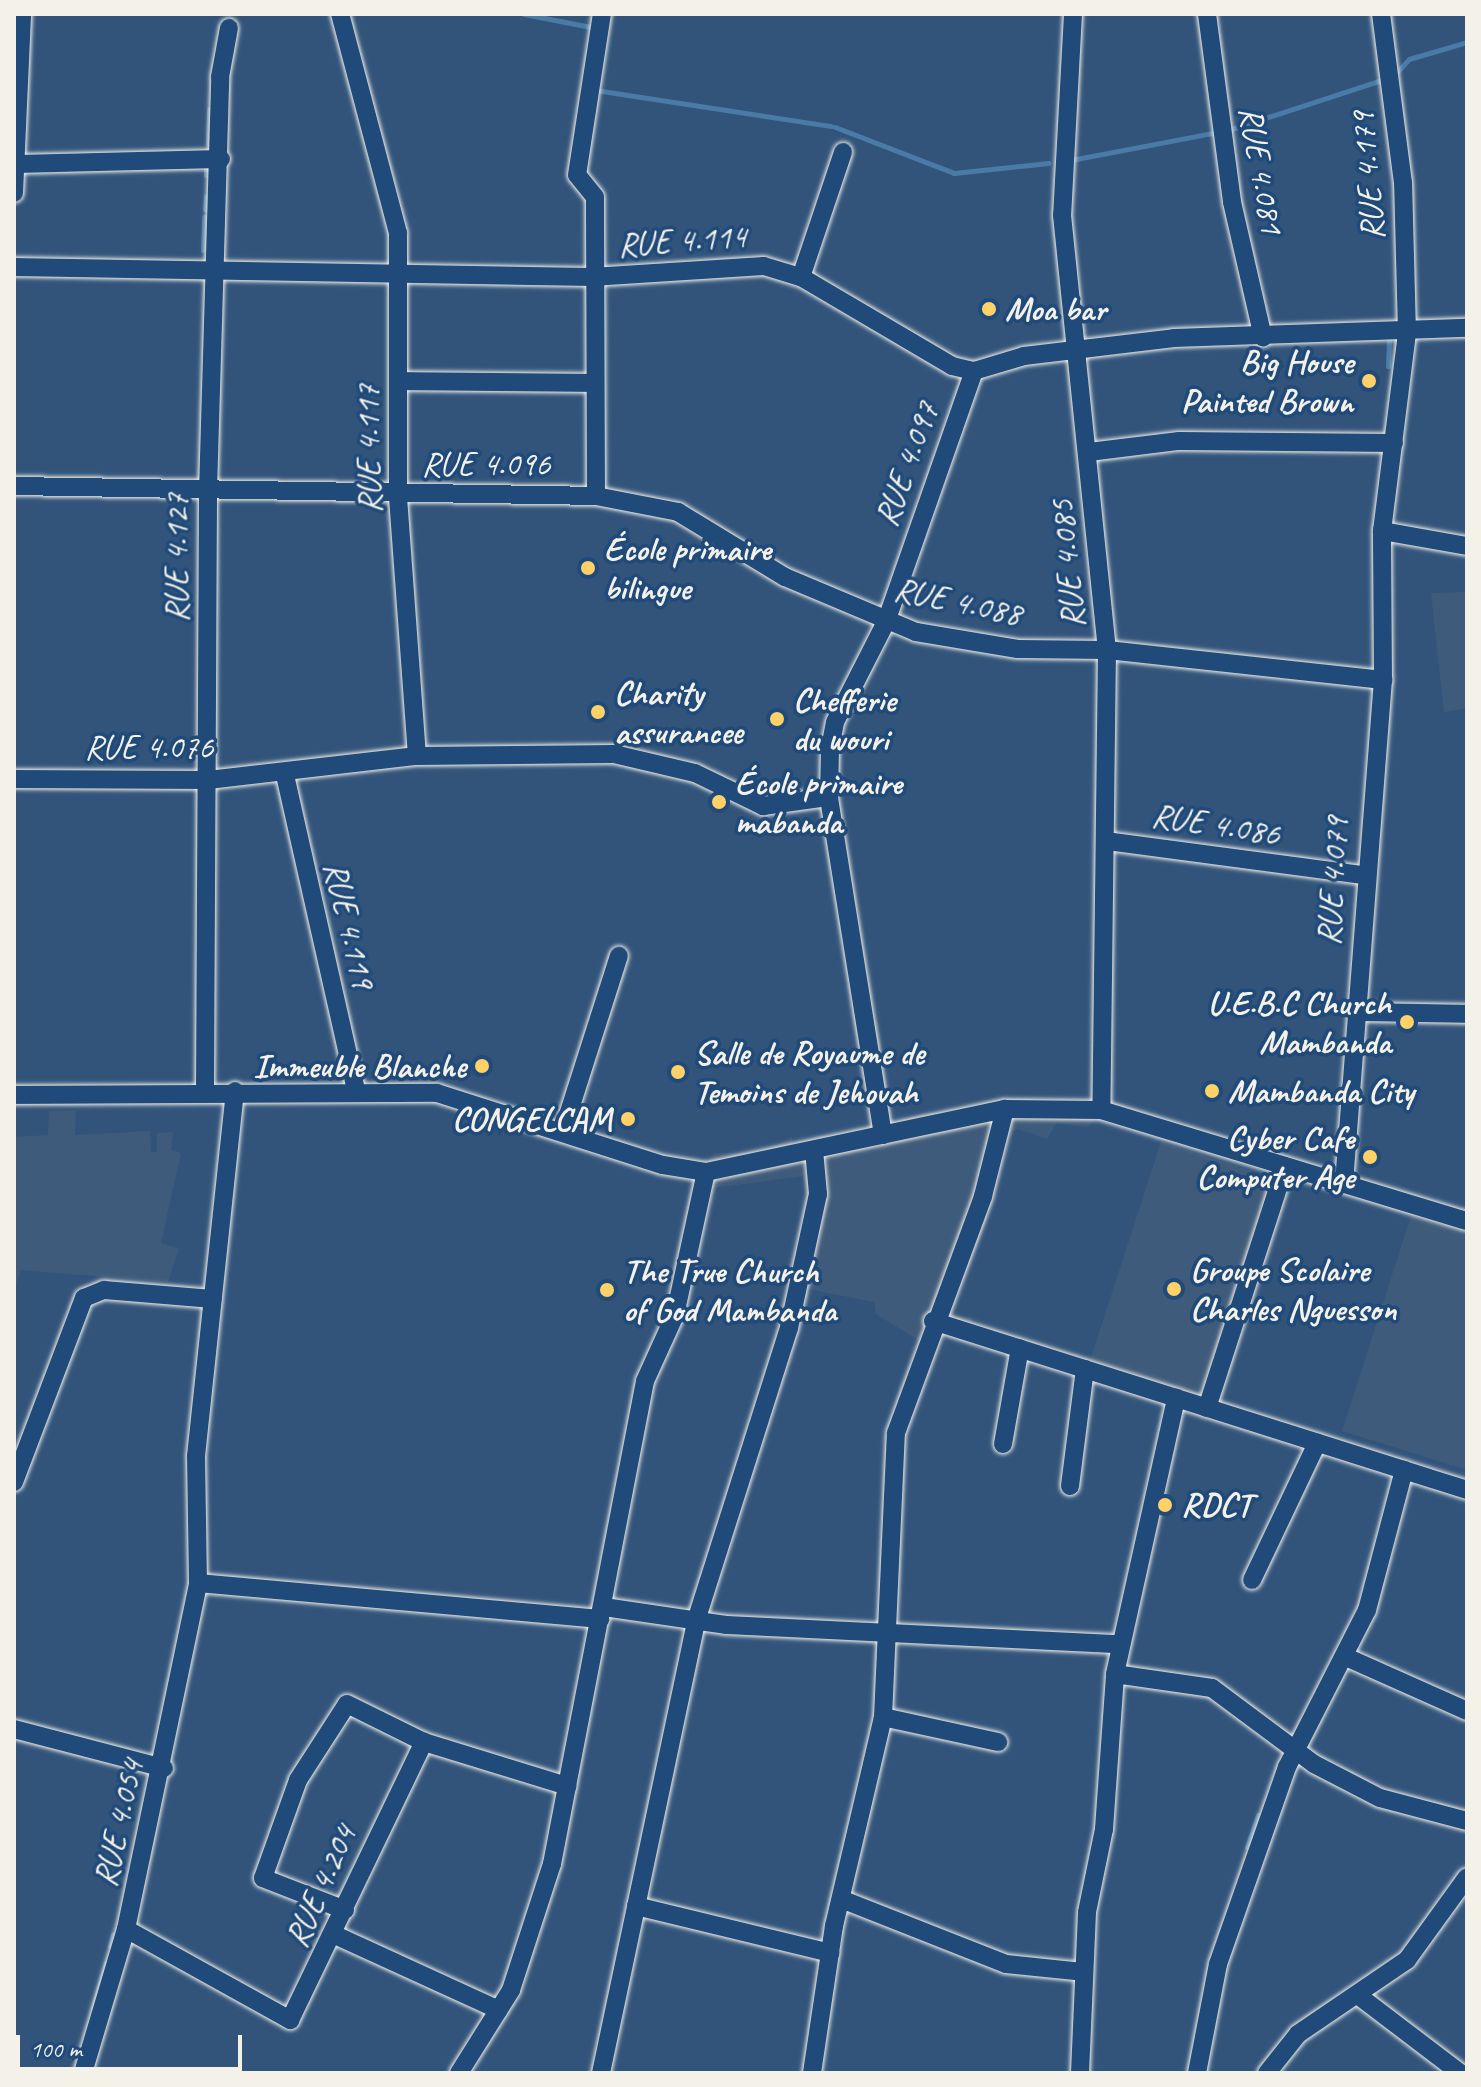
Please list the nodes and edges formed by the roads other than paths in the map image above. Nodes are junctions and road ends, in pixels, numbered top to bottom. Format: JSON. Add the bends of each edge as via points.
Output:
{"nodes":[{"id":1,"x":22,"y":14,"type":"edge"},
{"id":2,"x":340,"y":14,"type":"edge"},
{"id":3,"x":602,"y":14,"type":"edge"},
{"id":4,"x":1073,"y":14,"type":"edge"},
{"id":5,"x":1207,"y":14,"type":"edge"},
{"id":6,"x":1381,"y":14,"type":"edge"},
{"id":7,"x":229,"y":28,"type":"dead end"},
{"id":8,"x":843,"y":152,"type":"dead end"},
{"id":9,"x":221,"y":159,"type":"junction"},
{"id":10,"x":16,"y":164,"type":"edge"},
{"id":11,"x":14,"y":193,"type":"edge"},
{"id":12,"x":14,"y":267,"type":"edge"},
{"id":13,"x":218,"y":269,"type":"junction"},
{"id":14,"x":399,"y":273,"type":"junction"},
{"id":15,"x":592,"y":277,"type":"junction"},
{"id":16,"x":801,"y":277,"type":"junction"},
{"id":17,"x":1467,"y":328,"type":"edge"},
{"id":18,"x":1407,"y":333,"type":"junction"},
{"id":19,"x":1263,"y":337,"type":"junction"},
{"id":20,"x":1074,"y":351,"type":"junction"},
{"id":21,"x":974,"y":371,"type":"junction"},
{"id":22,"x":399,"y":381,"type":"junction"},
{"id":23,"x":591,"y":383,"type":"junction"},
{"id":24,"x":1394,"y":443,"type":"junction"},
{"id":25,"x":1089,"y":452,"type":"junction"},
{"id":26,"x":14,"y":486,"type":"edge"},
{"id":27,"x":208,"y":491,"type":"junction"},
{"id":28,"x":398,"y":496,"type":"junction"},
{"id":29,"x":596,"y":496,"type":"junction"},
{"id":30,"x":1382,"y":531,"type":"junction"},
{"id":31,"x":1467,"y":546,"type":"edge"},
{"id":32,"x":886,"y":622,"type":"junction"},
{"id":33,"x":1107,"y":650,"type":"junction"},
{"id":34,"x":1383,"y":680,"type":"junction"},
{"id":35,"x":417,"y":756,"type":"junction"},
{"id":36,"x":285,"y":775,"type":"junction"},
{"id":37,"x":14,"y":779,"type":"edge"},
{"id":38,"x":208,"y":780,"type":"junction"},
{"id":39,"x":829,"y":797,"type":"junction"},
{"id":40,"x":1107,"y":841,"type":"junction"},
{"id":41,"x":1362,"y":875,"type":"junction"},
{"id":42,"x":619,"y":956,"type":"dead end"},
{"id":43,"x":1356,"y":1012,"type":"junction"},
{"id":44,"x":1467,"y":1014,"type":"edge"},
{"id":45,"x":356,"y":1089,"type":"junction"},
{"id":46,"x":205,"y":1090,"type":"junction"},
{"id":47,"x":235,"y":1091,"type":"junction"},
{"id":48,"x":14,"y":1095,"type":"edge"},
{"id":49,"x":1005,"y":1109,"type":"junction"},
{"id":50,"x":1101,"y":1110,"type":"junction"},
{"id":51,"x":563,"y":1131,"type":"junction"},
{"id":52,"x":883,"y":1135,"type":"junction"},
{"id":53,"x":814,"y":1150,"type":"junction"},
{"id":54,"x":1285,"y":1166,"type":"junction"},
{"id":55,"x":706,"y":1172,"type":"junction"},
{"id":56,"x":1344,"y":1183,"type":"junction"},
{"id":57,"x":1467,"y":1221,"type":"edge"},
{"id":58,"x":213,"y":1299,"type":"junction"},
{"id":59,"x":933,"y":1321,"type":"junction"},
{"id":60,"x":1020,"y":1348,"type":"junction"},
{"id":61,"x":1085,"y":1369,"type":"junction"},
{"id":62,"x":1176,"y":1398,"type":"junction"},
{"id":63,"x":1207,"y":1408,"type":"junction"},
{"id":64,"x":1317,"y":1443,"type":"junction"},
{"id":65,"x":1003,"y":1444,"type":"dead end"},
{"id":66,"x":1404,"y":1470,"type":"junction"},
{"id":67,"x":14,"y":1482,"type":"edge"},
{"id":68,"x":1070,"y":1486,"type":"dead end"},
{"id":69,"x":1467,"y":1490,"type":"edge"},
{"id":70,"x":1252,"y":1580,"type":"dead end"},
{"id":71,"x":198,"y":1583,"type":"junction"},
{"id":72,"x":602,"y":1613,"type":"junction"},
{"id":73,"x":696,"y":1621,"type":"junction"},
{"id":74,"x":890,"y":1634,"type":"junction"},
{"id":75,"x":1120,"y":1644,"type":"junction"},
{"id":76,"x":1348,"y":1658,"type":"junction"},
{"id":77,"x":1115,"y":1674,"type":"junction"},
{"id":78,"x":1467,"y":1711,"type":"edge"},
{"id":79,"x":883,"y":1717,"type":"junction"},
{"id":80,"x":14,"y":1729,"type":"edge"},
{"id":81,"x":424,"y":1742,"type":"junction"},
{"id":82,"x":998,"y":1742,"type":"dead end"},
{"id":83,"x":1294,"y":1750,"type":"junction"},
{"id":84,"x":164,"y":1768,"type":"junction"},
{"id":85,"x":567,"y":1786,"type":"junction"},
{"id":86,"x":1467,"y":1821,"type":"edge"},
{"id":87,"x":1467,"y":1877,"type":"edge"},
{"id":88,"x":841,"y":1899,"type":"junction"},
{"id":89,"x":636,"y":1906,"type":"junction"},
{"id":90,"x":345,"y":1910,"type":"junction"},
{"id":91,"x":126,"y":1929,"type":"junction"},
{"id":92,"x":335,"y":1935,"type":"junction"},
{"id":93,"x":830,"y":1953,"type":"junction"},
{"id":94,"x":1083,"y":1972,"type":"junction"},
{"id":95,"x":1359,"y":1996,"type":"junction"},
{"id":96,"x":499,"y":2010,"type":"junction"},
{"id":97,"x":83,"y":2073,"type":"edge"},
{"id":98,"x":459,"y":2073,"type":"edge"},
{"id":99,"x":601,"y":2073,"type":"edge"},
{"id":100,"x":812,"y":2073,"type":"edge"},
{"id":101,"x":1080,"y":2073,"type":"edge"},
{"id":102,"x":1197,"y":2073,"type":"edge"},
{"id":103,"x":1267,"y":2073,"type":"edge"},
{"id":104,"x":1460,"y":2073,"type":"edge"}],
"edges":[{"from":1,"to":10,"type":"street"},
{"from":2,"to":14,"type":"street","name":"RUE 4.117","via":[[391,196]]},
{"from":3,"to":15,"type":"street","name":"RUE 4.096","via":[[577,175],[595,197]]},
{"from":4,"to":20,"type":"street","name":"RUE 4.085","via":[[1062,215]]},
{"from":5,"to":19,"type":"street","name":"RUE 4.081","via":[[1229,187]]},
{"from":6,"to":18,"type":"street","name":"RUE 4.179","via":[[1403,183]]},
{"from":7,"to":9,"type":"street","name":"RUE 4.127","via":[[220,77]]},
{"from":8,"to":16,"type":"street"},
{"from":9,"to":10,"type":"street"},
{"from":9,"to":13,"type":"street","name":"RUE 4.127"},
{"from":10,"to":11,"type":"street"},
{"from":12,"to":13,"type":"street","name":"RUE 4.114"},
{"from":13,"to":14,"type":"street","name":"RUE 4.114"},
{"from":13,"to":27,"type":"street","name":"RUE 4.127"},
{"from":14,"to":15,"type":"street","name":"RUE 4.114"},
{"from":14,"to":22,"type":"street","name":"RUE 4.117"},
{"from":15,"to":16,"type":"street","name":"RUE 4.114","via":[[727,264]]},
{"from":15,"to":23,"type":"street","name":"RUE 4.096"},
{"from":16,"to":21,"type":"street","name":"RUE 4.114","via":[[952,366]]},
{"from":17,"to":18,"type":"street"},
{"from":18,"to":19,"type":"street"},
{"from":18,"to":24,"type":"street","name":"RUE 4.179"},
{"from":19,"to":20,"type":"street"},
{"from":20,"to":21,"type":"street"},
{"from":20,"to":25,"type":"street","name":"RUE 4.085"},
{"from":21,"to":32,"type":"street","name":"RUE 4.097"},
{"from":22,"to":23,"type":"street"},
{"from":22,"to":28,"type":"street","name":"RUE 4.117"},
{"from":23,"to":29,"type":"street","name":"RUE 4.096"},
{"from":24,"to":25,"type":"street","via":[[1179,441]]},
{"from":24,"to":30,"type":"street","name":"RUE 4.179"},
{"from":25,"to":33,"type":"street","name":"RUE 4.085"},
{"from":26,"to":27,"type":"street","name":"RUE 4.096"},
{"from":27,"to":28,"type":"street","name":"RUE 4.096"},
{"from":27,"to":38,"type":"street","name":"RUE 4.127"},
{"from":28,"to":29,"type":"street","name":"RUE 4.096"},
{"from":28,"to":35,"type":"street","name":"RUE 4.117"},
{"from":29,"to":32,"type":"street","name":"RUE 4.088","via":[[678,512],[785,577]]},
{"from":30,"to":31,"type":"street"},
{"from":30,"to":34,"type":"street","name":"RUE 4.079"},
{"from":32,"to":33,"type":"street","name":"RUE 4.088","via":[[1018,649]]},
{"from":32,"to":39,"type":"street","name":"RUE 4.097","via":[[835,722]]},
{"from":33,"to":34,"type":"street","name":"RUE 4.088"},
{"from":33,"to":40,"type":"street","name":"RUE 4.085"},
{"from":34,"to":41,"type":"street","name":"RUE 4.079"},
{"from":35,"to":36,"type":"street"},
{"from":35,"to":39,"type":"street","via":[[629,755],[695,773],[763,806]]},
{"from":36,"to":38,"type":"street","name":"RUE 4.076"},
{"from":36,"to":45,"type":"street","name":"RUE 4.119"},
{"from":37,"to":38,"type":"street","name":"RUE 4.076"},
{"from":38,"to":46,"type":"street","name":"RUE 4.127"},
{"from":39,"to":52,"type":"street","name":"RUE 4.097"},
{"from":40,"to":41,"type":"street","name":"RUE 4.086"},
{"from":40,"to":50,"type":"street","name":"RUE 4.085"},
{"from":41,"to":43,"type":"street","name":"RUE 4.079"},
{"from":42,"to":51,"type":"street"},
{"from":43,"to":44,"type":"street"},
{"from":43,"to":56,"type":"street","name":"RUE 4.079"},
{"from":45,"to":47,"type":"street"},
{"from":45,"to":51,"type":"street","via":[[437,1093]]},
{"from":46,"to":47,"type":"street"},
{"from":46,"to":48,"type":"street"},
{"from":47,"to":58,"type":"street","name":"RUE 4.054"},
{"from":49,"to":50,"type":"street"},
{"from":49,"to":52,"type":"street"},
{"from":49,"to":59,"type":"street","via":[[983,1196]]},
{"from":50,"to":54,"type":"street"},
{"from":51,"to":55,"type":"street"},
{"from":52,"to":53,"type":"street"},
{"from":53,"to":55,"type":"street"},
{"from":53,"to":73,"type":"street","via":[[818,1194],[789,1328]]},
{"from":54,"to":56,"type":"street"},
{"from":54,"to":63,"type":"street"},
{"from":55,"to":72,"type":"street","via":[[675,1315],[645,1381]]},
{"from":56,"to":57,"type":"street"},
{"from":58,"to":67,"type":"street","via":[[104,1290],[84,1298]]},
{"from":58,"to":71,"type":"street","name":"RUE 4.054","via":[[196,1456]]},
{"from":59,"to":60,"type":"street"},
{"from":59,"to":74,"type":"street","via":[[896,1433]]},
{"from":60,"to":61,"type":"street"},
{"from":60,"to":65,"type":"street"},
{"from":61,"to":62,"type":"street"},
{"from":61,"to":68,"type":"street"},
{"from":62,"to":63,"type":"street"},
{"from":62,"to":75,"type":"street"},
{"from":63,"to":64,"type":"street"},
{"from":64,"to":66,"type":"street"},
{"from":64,"to":70,"type":"street"},
{"from":66,"to":69,"type":"street"},
{"from":66,"to":76,"type":"street"},
{"from":71,"to":72,"type":"street"},
{"from":71,"to":84,"type":"street","name":"RUE 4.054"},
{"from":72,"to":73,"type":"street"},
{"from":72,"to":85,"type":"street"},
{"from":73,"to":74,"type":"street"},
{"from":73,"to":89,"type":"street"},
{"from":74,"to":75,"type":"street"},
{"from":74,"to":79,"type":"street"},
{"from":75,"to":77,"type":"street"},
{"from":76,"to":78,"type":"street"},
{"from":76,"to":83,"type":"street"},
{"from":77,"to":83,"type":"street","via":[[1212,1688]]},
{"from":77,"to":94,"type":"street","via":[[1104,1829]]},
{"from":79,"to":82,"type":"street"},
{"from":79,"to":88,"type":"street"},
{"from":80,"to":84,"type":"street"},
{"from":81,"to":85,"type":"street"},
{"from":81,"to":90,"type":"street","name":"RUE 4.204"},
{"from":81,"to":90,"type":"street","via":[[347,1704],[298,1780],[263,1878]]},
{"from":83,"to":86,"type":"street","via":[[1380,1798]]},
{"from":83,"to":102,"type":"street","via":[[1218,1964]]},
{"from":84,"to":91,"type":"street","name":"RUE 4.054"},
{"from":85,"to":96,"type":"street","via":[[552,1864]]},
{"from":87,"to":95,"type":"street","via":[[1427,1939]]},
{"from":88,"to":93,"type":"street"},
{"from":88,"to":94,"type":"street","via":[[1006,1964]]},
{"from":89,"to":93,"type":"street"},
{"from":89,"to":99,"type":"street"},
{"from":90,"to":92,"type":"street","name":"RUE 4.204"},
{"from":91,"to":92,"type":"street","name":"RUE 4.204","via":[[285,2020],[295,2017]]},
{"from":91,"to":97,"type":"street","name":"RUE 4.054"},
{"from":92,"to":96,"type":"street"},
{"from":93,"to":100,"type":"street"},
{"from":94,"to":101,"type":"street"},
{"from":95,"to":103,"type":"street","via":[[1298,2034]]},
{"from":95,"to":104,"type":"street"},
{"from":96,"to":98,"type":"street"}]}
